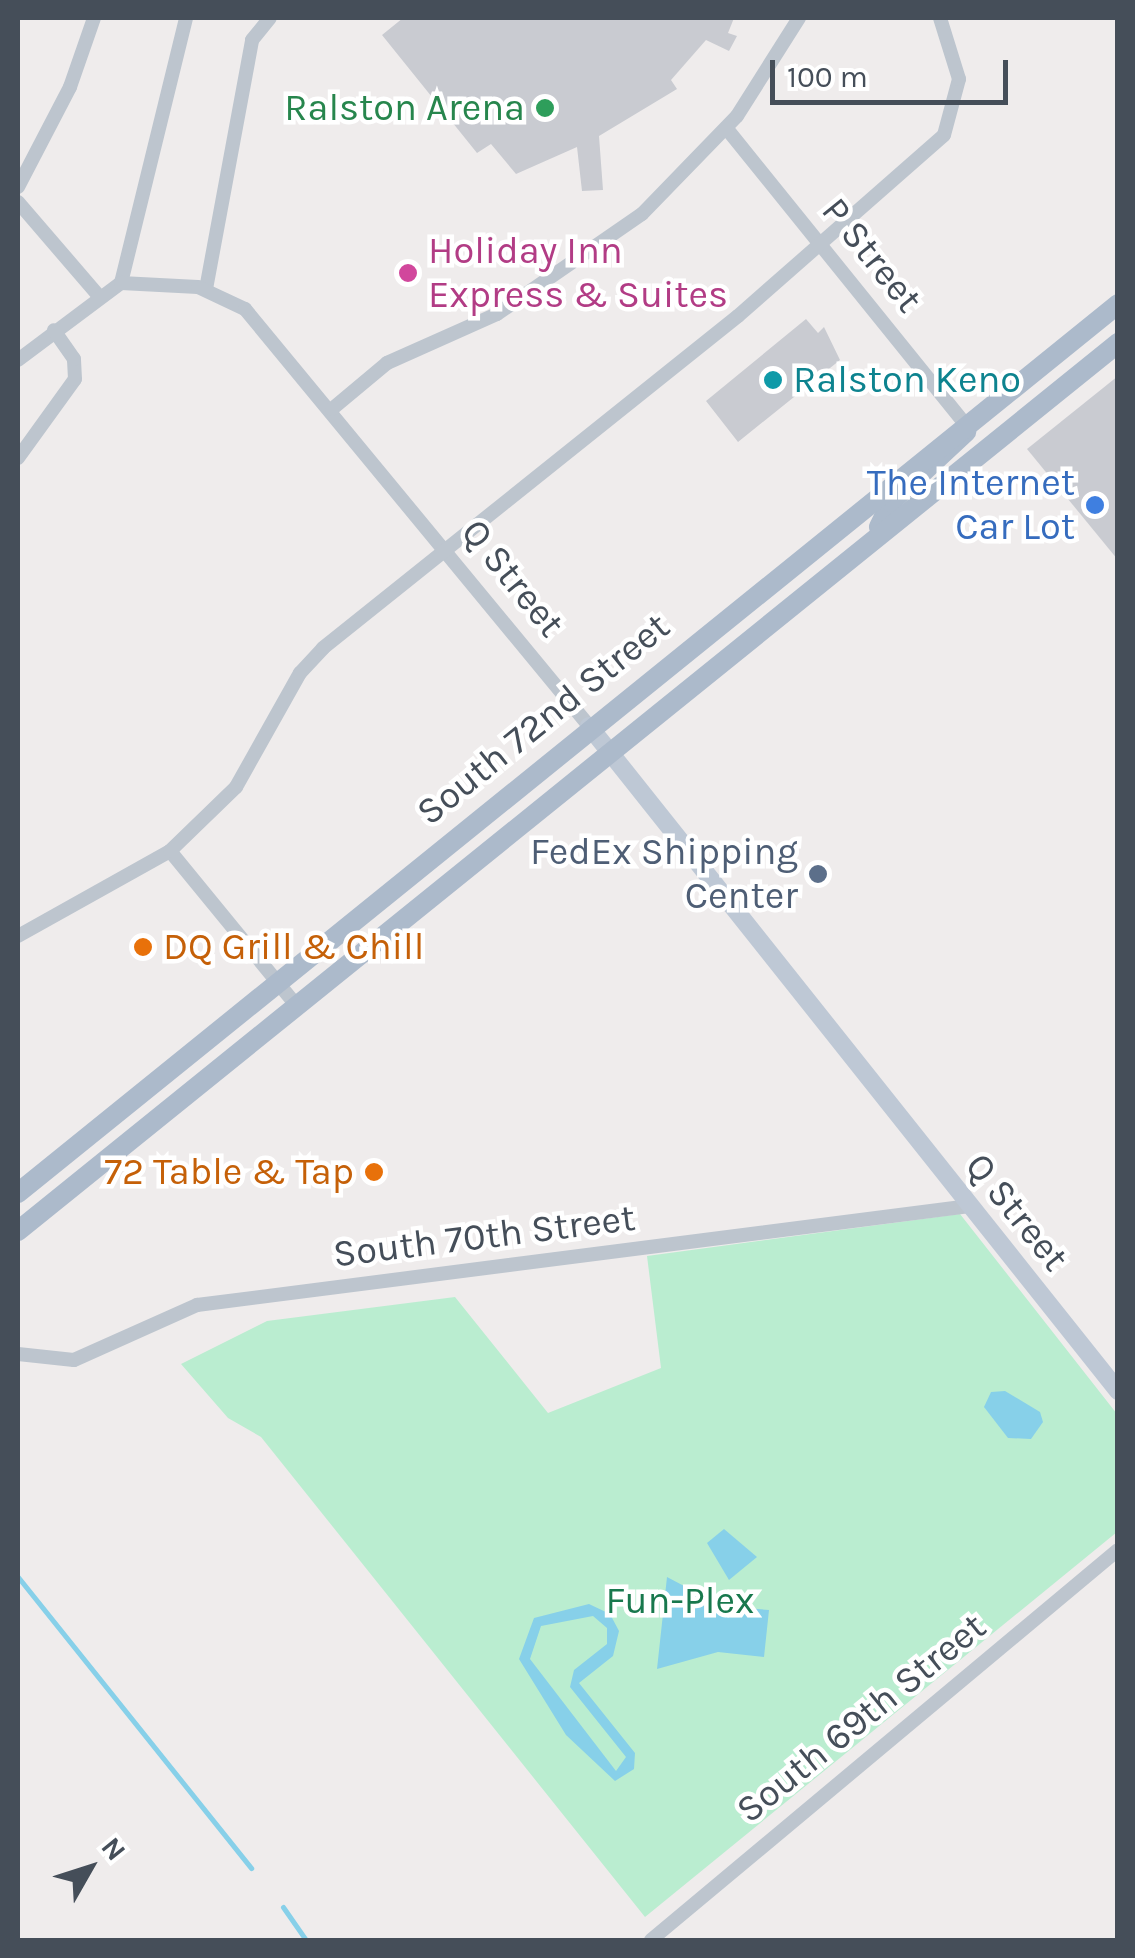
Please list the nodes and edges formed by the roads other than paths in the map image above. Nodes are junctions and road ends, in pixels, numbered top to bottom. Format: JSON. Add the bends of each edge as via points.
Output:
{"nodes":[{"id":1,"x":94,"y":18,"type":"edge"},
{"id":2,"x":186,"y":18,"type":"edge"},
{"id":3,"x":270,"y":18,"type":"edge"},
{"id":4,"x":799,"y":18,"type":"edge"},
{"id":5,"x":940,"y":18,"type":"edge"},
{"id":6,"x":726,"y":129,"type":"junction"},
{"id":7,"x":18,"y":187,"type":"edge"},
{"id":8,"x":20,"y":210,"type":"edge"},
{"id":9,"x":822,"y":243,"type":"junction"},
{"id":10,"x":122,"y":284,"type":"junction"},
{"id":11,"x":206,"y":290,"type":"junction"},
{"id":12,"x":97,"y":294,"type":"junction"},
{"id":13,"x":1118,"y":304,"type":"edge"},
{"id":14,"x":54,"y":330,"type":"junction"},
{"id":15,"x":1118,"y":343,"type":"edge"},
{"id":16,"x":18,"y":360,"type":"edge"},
{"id":17,"x":332,"y":409,"type":"junction"},
{"id":18,"x":965,"y":424,"type":"junction"},
{"id":19,"x":18,"y":458,"type":"edge"},
{"id":20,"x":876,"y":533,"type":"junction"},
{"id":21,"x":448,"y":549,"type":"junction"},
{"id":22,"x":589,"y":726,"type":"junction"},
{"id":23,"x":609,"y":750,"type":"junction"},
{"id":24,"x":170,"y":851,"type":"junction"},
{"id":25,"x":18,"y":936,"type":"edge"},
{"id":26,"x":278,"y":982,"type":"junction"},
{"id":27,"x":296,"y":1005,"type":"junction"},
{"id":28,"x":18,"y":1193,"type":"edge"},
{"id":29,"x":970,"y":1206,"type":"junction"},
{"id":30,"x":18,"y":1232,"type":"edge"},
{"id":31,"x":18,"y":1354,"type":"edge"},
{"id":32,"x":1118,"y":1391,"type":"edge"},
{"id":33,"x":1118,"y":1550,"type":"edge"},
{"id":34,"x":651,"y":1940,"type":"edge"}],
"edges":[{"from":1,"to":7,"type":"street","via":[[70,86]]},
{"from":2,"to":10,"type":"street"},
{"from":3,"to":11,"type":"street","via":[[252,40]]},
{"from":4,"to":6,"type":"street"},
{"from":5,"to":9,"type":"street","via":[[956,61],[956,104],[944,135]]},
{"from":6,"to":9,"type":"street","name":"P Street"},
{"from":6,"to":17,"type":"street","via":[[687,176],[570,269],[497,314],[387,363]]},
{"from":8,"to":12,"type":"street"},
{"from":9,"to":18,"type":"street","name":"P Street"},
{"from":9,"to":21,"type":"street"},
{"from":10,"to":11,"type":"street","name":"Q Street"},
{"from":10,"to":12,"type":"street","name":"Q Street"},
{"from":11,"to":17,"type":"street","name":"Q Street","via":[[254,317]]},
{"from":12,"to":14,"type":"street","name":"Q Street"},
{"from":13,"to":18,"type":"main road","name":"South 72nd Street"},
{"from":14,"to":16,"type":"street","name":"Q Street"},
{"from":14,"to":19,"type":"street","via":[[74,359],[75,379]]},
{"from":15,"to":20,"type":"main road","name":"South 72nd Street"},
{"from":17,"to":21,"type":"street","name":"Q Street"},
{"from":18,"to":20,"type":"main road","via":[[960,443],[891,502]]},
{"from":18,"to":22,"type":"main road","name":"South 72nd Street"},
{"from":20,"to":23,"type":"main road","name":"South 72nd Street"},
{"from":21,"to":22,"type":"street","name":"Q Street"},
{"from":21,"to":24,"type":"street","via":[[300,673],[236,786]]},
{"from":22,"to":23,"type":"main road","name":"Q Street"},
{"from":22,"to":26,"type":"main road","name":"South 72nd Street"},
{"from":23,"to":27,"type":"main road","name":"South 72nd Street"},
{"from":23,"to":29,"type":"main road","name":"Q Street"},
{"from":24,"to":25,"type":"street"},
{"from":24,"to":26,"type":"street"},
{"from":26,"to":27,"type":"street"},
{"from":26,"to":28,"type":"main road","name":"South 72nd Street"},
{"from":27,"to":30,"type":"main road","name":"South 72nd Street"},
{"from":29,"to":31,"type":"street","name":"South 70th Street","via":[[197,1305],[81,1358]]},
{"from":29,"to":32,"type":"main road","name":"Q Street"},
{"from":33,"to":34,"type":"street","name":"South 69th Street"}]}
